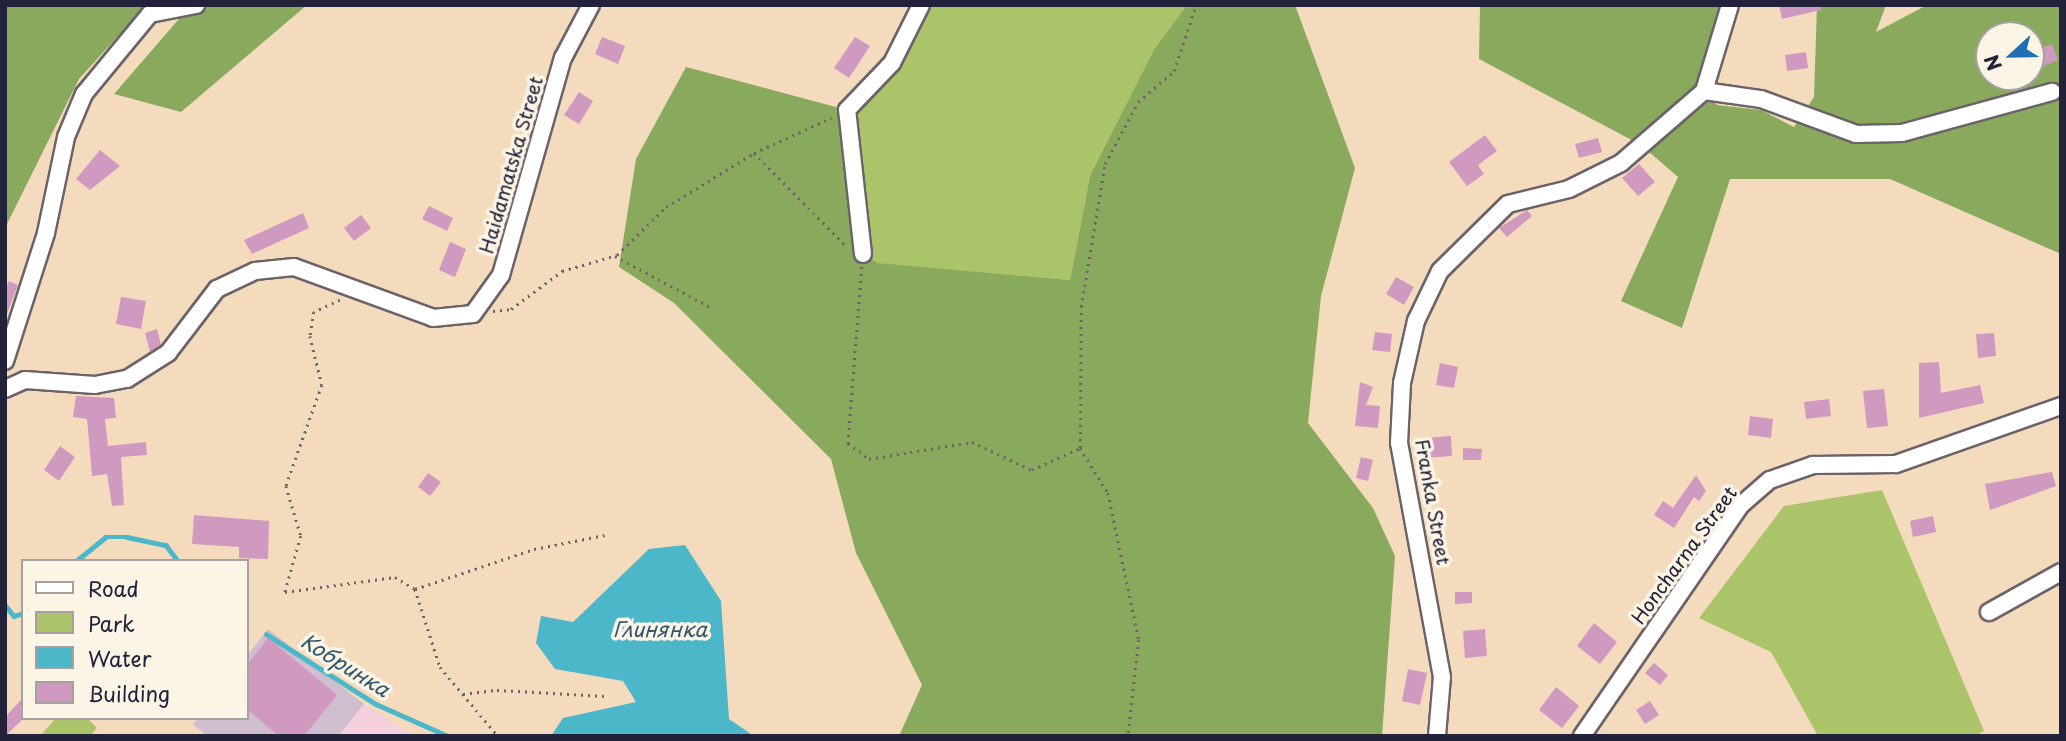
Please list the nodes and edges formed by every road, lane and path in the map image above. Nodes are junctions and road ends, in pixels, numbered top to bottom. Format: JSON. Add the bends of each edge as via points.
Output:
{"nodes":[{"id":1,"x":196,"y":5,"type":"edge"},
{"id":2,"x":591,"y":5,"type":"edge"},
{"id":3,"x":921,"y":5,"type":"edge"},
{"id":4,"x":1196,"y":5,"type":"edge"},
{"id":5,"x":1730,"y":5,"type":"edge"},
{"id":6,"x":153,"y":10,"type":"edge"},
{"id":7,"x":1704,"y":90,"type":"junction"},
{"id":8,"x":2052,"y":92,"type":"dead end"},
{"id":9,"x":847,"y":110,"type":"junction"},
{"id":10,"x":754,"y":153,"type":"junction"},
{"id":11,"x":615,"y":256,"type":"junction"},
{"id":12,"x":863,"y":257,"type":"junction"},
{"id":13,"x":356,"y":293,"type":"junction"},
{"id":14,"x":710,"y":307,"type":"dead end"},
{"id":15,"x":473,"y":314,"type":"junction"},
{"id":16,"x":5,"y":361,"type":"edge"},
{"id":17,"x":5,"y":389,"type":"edge"},
{"id":18,"x":2061,"y":407,"type":"edge"},
{"id":19,"x":1080,"y":448,"type":"junction"},
{"id":20,"x":605,"y":535,"type":"dead end"},
{"id":21,"x":2061,"y":572,"type":"edge"},
{"id":22,"x":415,"y":589,"type":"junction"},
{"id":23,"x":1989,"y":612,"type":"dead end"},
{"id":24,"x":463,"y":694,"type":"junction"},
{"id":25,"x":604,"y":696,"type":"dead end"},
{"id":26,"x":498,"y":736,"type":"edge"},
{"id":27,"x":1128,"y":736,"type":"edge"},
{"id":28,"x":1437,"y":736,"type":"edge"},
{"id":29,"x":1582,"y":736,"type":"edge"}],
"edges":[{"from":1,"to":6,"type":"street"},
{"from":2,"to":15,"type":"street","name":"Haidamatska Street","via":[[563,58],[501,275]]},
{"from":3,"to":9,"type":"street","via":[[892,63]]},
{"from":4,"to":19,"type":"path","via":[[1174,71],[1138,103],[1105,164],[1081,307]]},
{"from":5,"to":7,"type":"street"},
{"from":6,"to":16,"type":"street","via":[[84,94]]},
{"from":7,"to":8,"type":"street","via":[[1761,99],[1856,134],[1902,133]]},
{"from":7,"to":28,"type":"street","name":"Franka Street","via":[[1621,163],[1569,189],[1508,204],[1440,271],[1416,321],[1402,383],[1399,443],[1442,677]]},
{"from":9,"to":10,"type":"path"},
{"from":9,"to":12,"type":"street"},
{"from":10,"to":11,"type":"path","via":[[666,207]]},
{"from":10,"to":12,"type":"path"},
{"from":11,"to":14,"type":"path"},
{"from":11,"to":15,"type":"path","via":[[562,271],[511,309]]},
{"from":12,"to":19,"type":"path","via":[[848,443],[869,459],[972,442],[1032,470]]},
{"from":13,"to":15,"type":"street","via":[[433,318]]},
{"from":13,"to":17,"type":"street","via":[[295,267],[255,271],[218,289],[168,353],[127,379],[95,385],[25,380]]},
{"from":13,"to":22,"type":"path","via":[[314,312],[310,336],[322,385],[286,486],[301,536],[285,592],[395,577]]},
{"from":18,"to":29,"type":"street","name":"Honcharna Street","via":[[1896,464],[1813,465],[1770,481],[1741,505]]},
{"from":19,"to":27,"type":"path","via":[[1108,494],[1139,640]]},
{"from":20,"to":22,"type":"path","via":[[534,549]]},
{"from":21,"to":23,"type":"street"},
{"from":22,"to":24,"type":"path","via":[[440,667]]},
{"from":24,"to":25,"type":"path"},
{"from":24,"to":26,"type":"path"}]}
